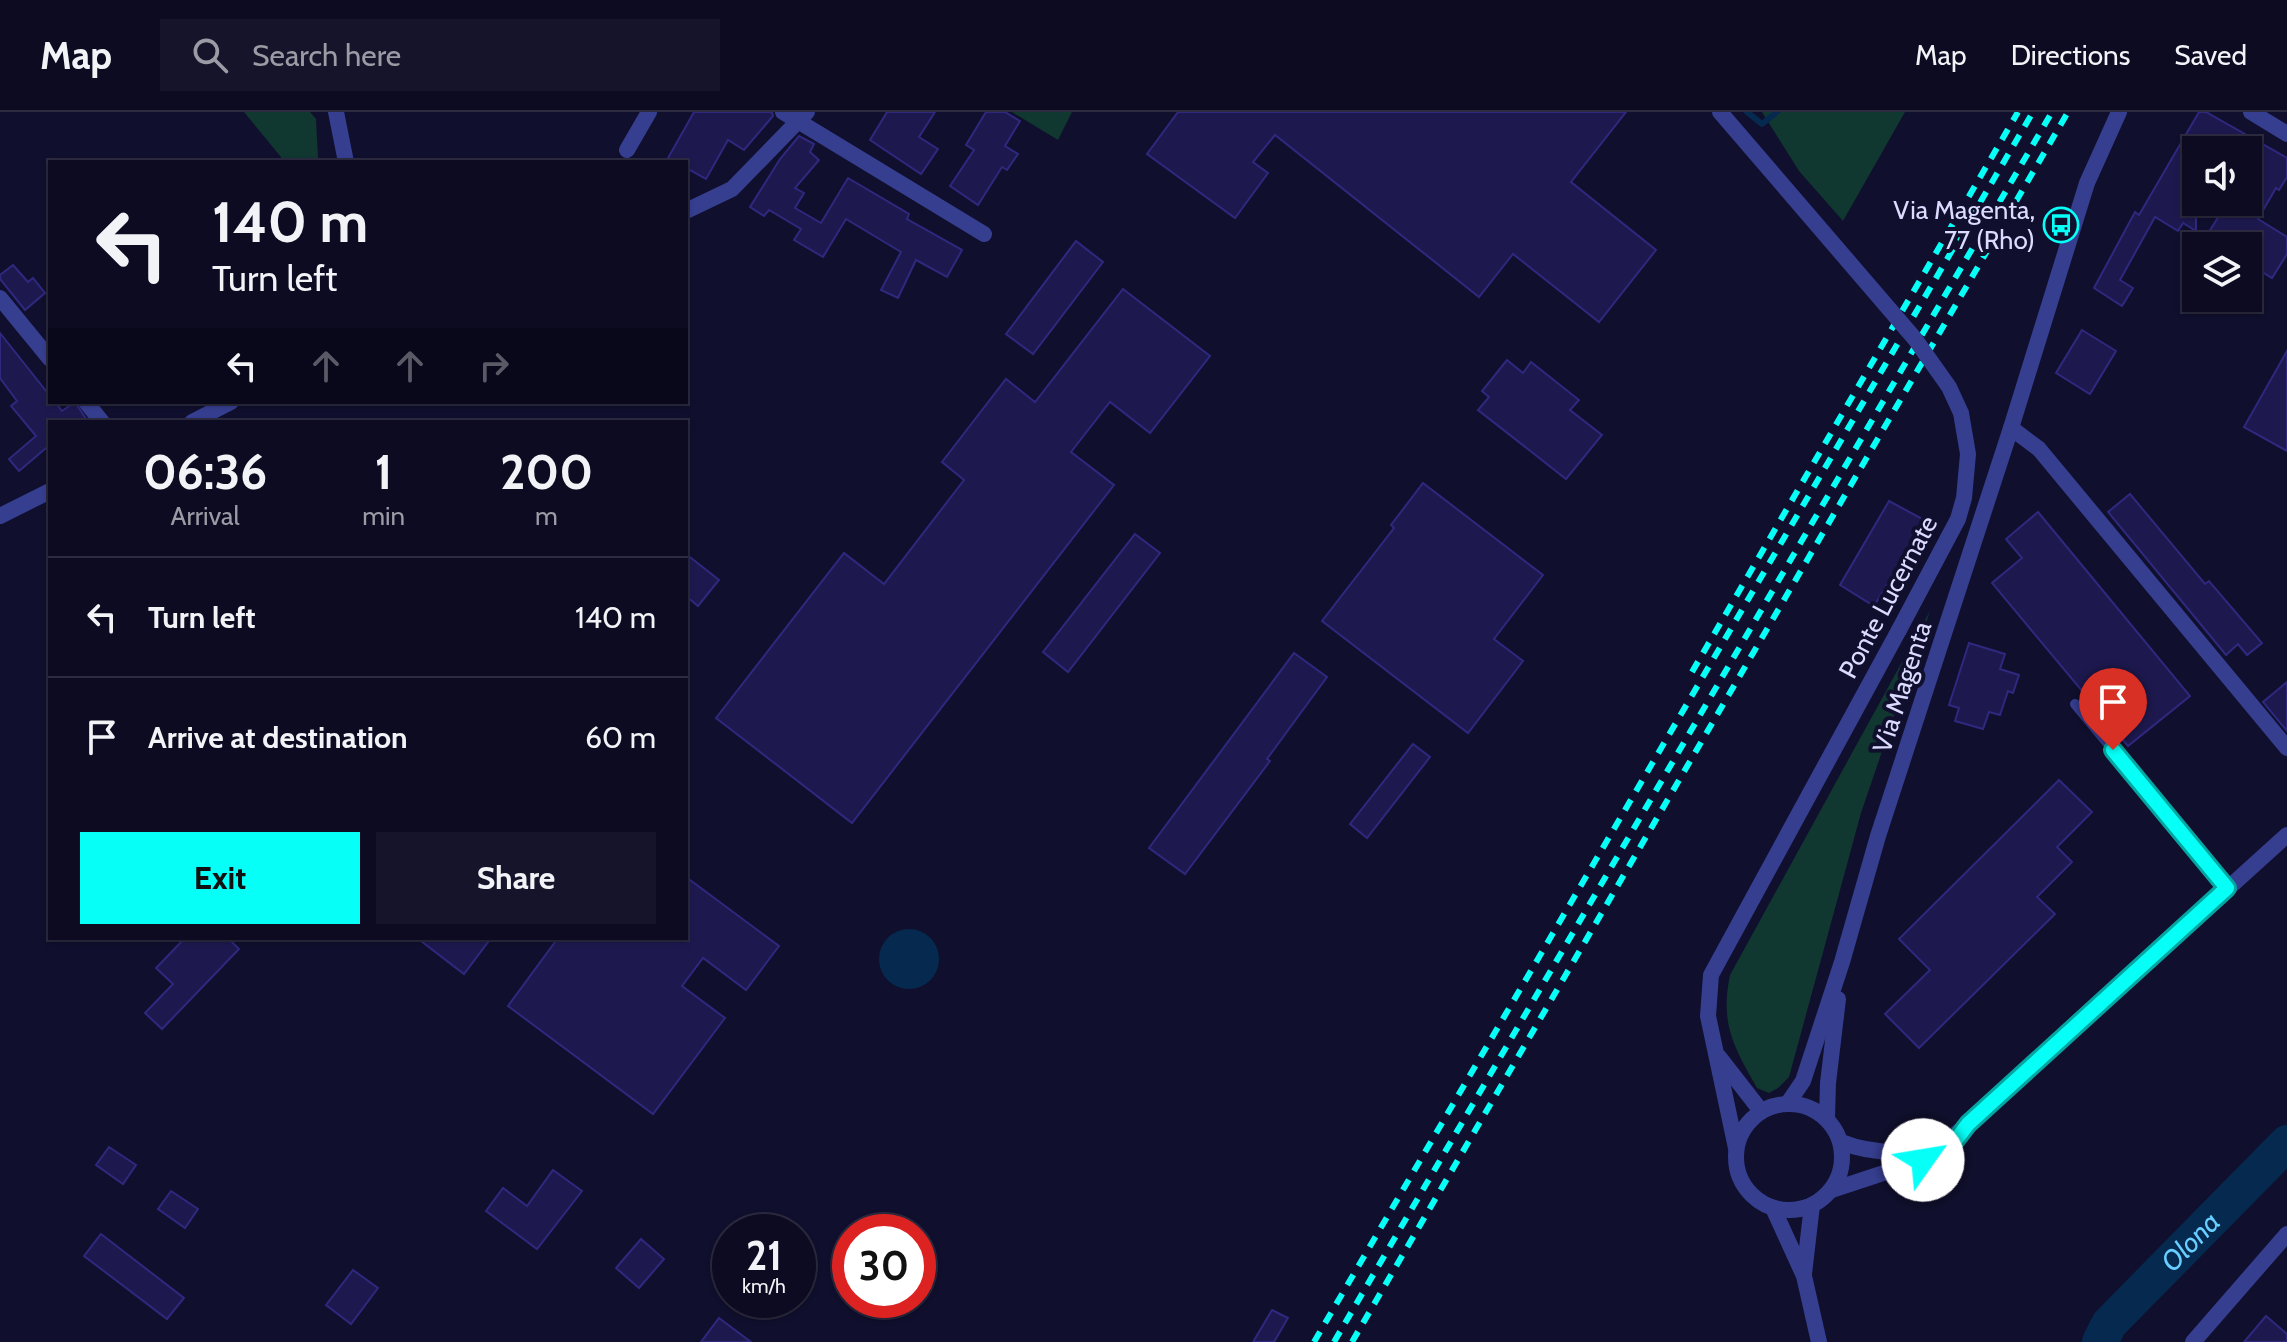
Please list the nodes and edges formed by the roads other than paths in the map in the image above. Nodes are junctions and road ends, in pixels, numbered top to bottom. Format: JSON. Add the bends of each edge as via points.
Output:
{"nodes":[{"id":1,"x":336,"y":112,"type":"edge"},
{"id":2,"x":649,"y":112,"type":"edge"},
{"id":3,"x":783,"y":112,"type":"edge"},
{"id":4,"x":1720,"y":112,"type":"edge"},
{"id":5,"x":2119,"y":112,"type":"edge"},
{"id":6,"x":2251,"y":112,"type":"edge"},
{"id":7,"x":803,"y":117,"type":"edge"},
{"id":8,"x":2287,"y":134,"type":"edge"},
{"id":9,"x":627,"y":150,"type":"dead end"},
{"id":10,"x":346,"y":160,"type":"edge"},
{"id":11,"x":688,"y":210,"type":"edge"},
{"id":12,"x":984,"y":234,"type":"dead end"},
{"id":13,"x":0,"y":298,"type":"edge"},
{"id":14,"x":48,"y":357,"type":"edge"},
{"id":15,"x":88,"y":404,"type":"edge"},
{"id":16,"x":227,"y":404,"type":"edge"},
{"id":17,"x":100,"y":420,"type":"edge"},
{"id":18,"x":196,"y":420,"type":"edge"},
{"id":19,"x":2011,"y":428,"type":"junction"},
{"id":20,"x":48,"y":495,"type":"edge"},
{"id":21,"x":0,"y":519,"type":"edge"},
{"id":22,"x":2075,"y":704,"type":"dead end"},
{"id":23,"x":2287,"y":748,"type":"edge"},
{"id":24,"x":2287,"y":835,"type":"edge"},
{"id":25,"x":2227,"y":888,"type":"junction"},
{"id":26,"x":1842,"y":962,"type":"junction"},
{"id":27,"x":1718,"y":1056,"type":"junction"},
{"id":28,"x":1788,"y":1103,"type":"junction"},
{"id":29,"x":1761,"y":1111,"type":"junction"},
{"id":30,"x":1827,"y":1118,"type":"junction"},
{"id":31,"x":1968,"y":1124,"type":"junction"},
{"id":32,"x":1841,"y":1142,"type":"junction"},
{"id":33,"x":1736,"y":1148,"type":"junction"},
{"id":34,"x":1832,"y":1190,"type":"junction"},
{"id":35,"x":1812,"y":1205,"type":"junction"},
{"id":36,"x":1773,"y":1208,"type":"junction"},
{"id":37,"x":2287,"y":1234,"type":"edge"},
{"id":38,"x":1804,"y":1276,"type":"junction"},
{"id":39,"x":1819,"y":1342,"type":"edge"},
{"id":40,"x":2193,"y":1342,"type":"edge"}],
"edges":[{"from":1,"to":10,"type":"street"},
{"from":2,"to":9,"type":"street"},
{"from":3,"to":7,"type":"street"},
{"from":4,"to":27,"type":"street","name":"Ponte Lucernate","bridge":true,"via":[[1915,339],[1961,413],[1968,454],[1961,508],[1944,548],[1711,975],[1708,1016]]},
{"from":5,"to":19,"type":"street","name":"Via Magenta","via":[[2087,183]]},
{"from":6,"to":8,"type":"street"},
{"from":7,"to":11,"type":"street","via":[[732,189]]},
{"from":7,"to":12,"type":"street"},
{"from":13,"to":14,"type":"street"},
{"from":15,"to":17,"type":"street"},
{"from":16,"to":18,"type":"street"},
{"from":19,"to":23,"type":"street","via":[[2039,449]]},
{"from":19,"to":26,"type":"street","name":"Via Magenta"},
{"from":20,"to":21,"type":"street"},
{"from":22,"to":25,"type":"lane"},
{"from":24,"to":25,"type":"street"},
{"from":25,"to":31,"type":"street"},
{"from":26,"to":28,"type":"street","name":"Via Magenta","via":[[1803,1081]]},
{"from":26,"to":30,"type":"street","name":"Via Magenta"},
{"from":27,"to":29,"type":"street","name":"Ponte Lucernate"},
{"from":27,"to":33,"type":"street","name":"Ponte Lucernate"},
{"from":28,"to":29,"type":"street"},
{"from":28,"to":30,"type":"street","via":[[1806,1105]]},
{"from":29,"to":33,"type":"street","via":[[1746,1124]]},
{"from":30,"to":32,"type":"street"},
{"from":31,"to":32,"type":"street","via":[[1928,1148],[1903,1151]]},
{"from":31,"to":34,"type":"street","via":[[1952,1145],[1923,1160]]},
{"from":32,"to":34,"type":"street","via":[[1841,1170]]},
{"from":33,"to":36,"type":"street","via":[[1743,1185]]},
{"from":34,"to":35,"type":"street"},
{"from":35,"to":36,"type":"street"},
{"from":35,"to":38,"type":"street"},
{"from":36,"to":38,"type":"street"},
{"from":37,"to":40,"type":"street"},
{"from":38,"to":39,"type":"street"}]}
